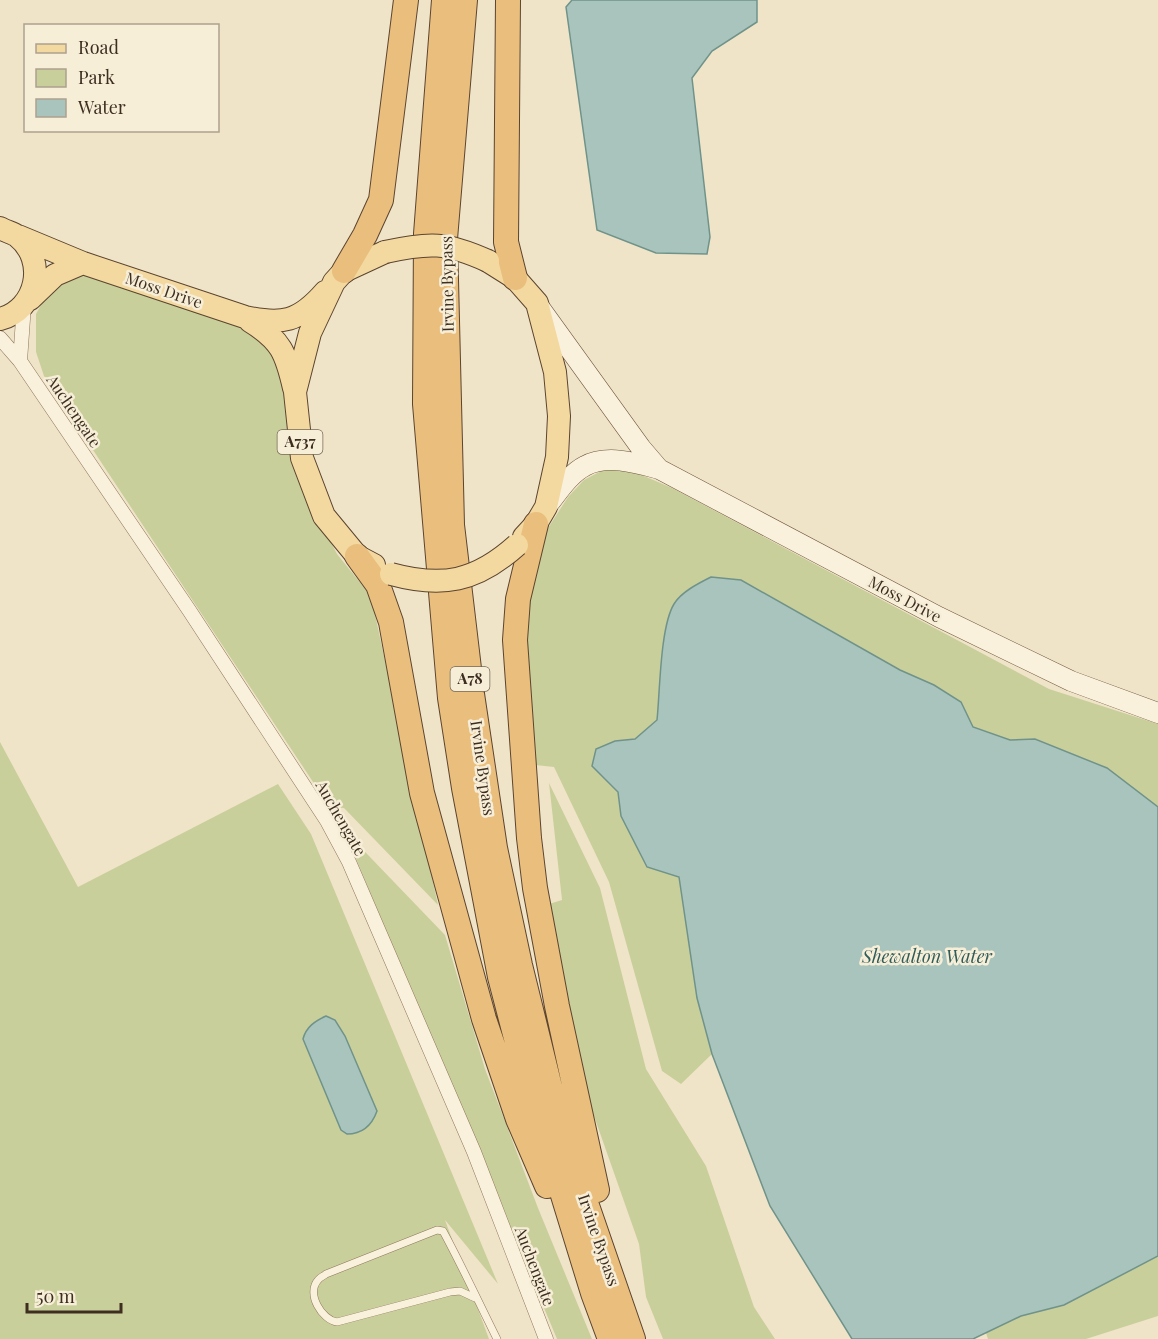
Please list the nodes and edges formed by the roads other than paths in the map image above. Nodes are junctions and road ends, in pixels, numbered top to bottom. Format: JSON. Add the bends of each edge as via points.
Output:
{"nodes":[{"id":1,"x":406,"y":0,"type":"edge"},
{"id":2,"x":444,"y":0,"type":"edge"},
{"id":3,"x":465,"y":0,"type":"edge"},
{"id":4,"x":508,"y":0,"type":"edge"},
{"id":5,"x":9,"y":232,"type":"edge"},
{"id":6,"x":83,"y":262,"type":"junction"},
{"id":7,"x":339,"y":276,"type":"junction"},
{"id":8,"x":515,"y":278,"type":"junction"},
{"id":9,"x":537,"y":303,"type":"junction"},
{"id":10,"x":25,"y":304,"type":"junction"},
{"id":11,"x":245,"y":318,"type":"junction"},
{"id":12,"x":0,"y":319,"type":"edge"},
{"id":13,"x":0,"y":338,"type":"edge"},
{"id":14,"x":20,"y":361,"type":"junction"},
{"id":15,"x":295,"y":392,"type":"junction"},
{"id":16,"x":659,"y":469,"type":"junction"},
{"id":17,"x":541,"y":516,"type":"junction"},
{"id":18,"x":357,"y":556,"type":"junction"},
{"id":19,"x":1158,"y":713,"type":"edge"},
{"id":20,"x":593,"y":1293,"type":"junction"},
{"id":21,"x":475,"y":1298,"type":"junction"},
{"id":22,"x":497,"y":1339,"type":"edge"},
{"id":23,"x":546,"y":1339,"type":"edge"},
{"id":24,"x":610,"y":1339,"type":"edge"},
{"id":25,"x":635,"y":1339,"type":"edge"}],
"edges":[{"from":1,"to":7,"type":"highway","via":[[381,200]]},
{"from":2,"to":20,"type":"highway","name":"Irvine Bypass","number":"A78","via":[[426,234],[425,404],[450,698],[500,977]]},
{"from":3,"to":25,"type":"highway","name":"Irvine Bypass","number":"A78","via":[[445,238],[452,525],[472,694],[495,848],[550,1087]]},
{"from":4,"to":8,"type":"highway","via":[[507,242]]},
{"from":5,"to":6,"type":"main road","name":"Moss Drive","number":"A737"},
{"from":5,"to":10,"type":"main road","number":"A737","via":[[32,254],[34,288]]},
{"from":6,"to":10,"type":"main road","via":[[55,275]]},
{"from":6,"to":11,"type":"main road","name":"Moss Drive","number":"A737"},
{"from":7,"to":8,"type":"main road","number":"A737","bridge":true,"via":[[385,252],[433,244],[460,248]]},
{"from":7,"to":11,"type":"main road","name":"Moss Drive","number":"A737","via":[[313,306],[290,319],[270,322]]},
{"from":7,"to":15,"type":"main road","number":"A737","via":[[310,333]]},
{"from":8,"to":9,"type":"main road","number":"A737"},
{"from":9,"to":16,"type":"main road","name":"Moss Drive"},
{"from":9,"to":17,"type":"main road","number":"A737","via":[[555,372],[559,416],[557,458]]},
{"from":10,"to":12,"type":"main road","via":[[15,314]]},
{"from":10,"to":14,"type":"street"},
{"from":11,"to":15,"type":"main road","name":"Moss Drive","number":"A737","via":[[278,343],[288,361]]},
{"from":13,"to":14,"type":"street","name":"Auchengate"},
{"from":14,"to":23,"type":"street","name":"Auchengate","via":[[327,821],[349,862],[474,1152]]},
{"from":15,"to":18,"type":"main road","number":"A737","via":[[302,458],[311,487],[324,516]]},
{"from":16,"to":17,"type":"main road","name":"Moss Drive","via":[[607,460],[585,466]]},
{"from":16,"to":19,"type":"main road","name":"Moss Drive","via":[[939,617],[1071,681]]},
{"from":17,"to":18,"type":"main road","number":"A737","bridge":true,"via":[[507,554],[467,577],[444,582],[416,581],[390,574]]},
{"from":17,"to":25,"type":"highway","via":[[518,599],[515,640],[530,848],[576,1098]]},
{"from":18,"to":20,"type":"highway","via":[[378,585],[391,622],[422,793],[484,1019],[518,1119]]},
{"from":20,"to":24,"type":"highway","name":"Irvine Bypass","number":"A78"},
{"from":21,"to":21,"type":"lane","via":[[443,1231],[437,1230],[326,1274],[315,1288],[320,1312],[329,1321],[337,1322],[450,1292],[460,1291]]},
{"from":21,"to":22,"type":"lane"}]}
